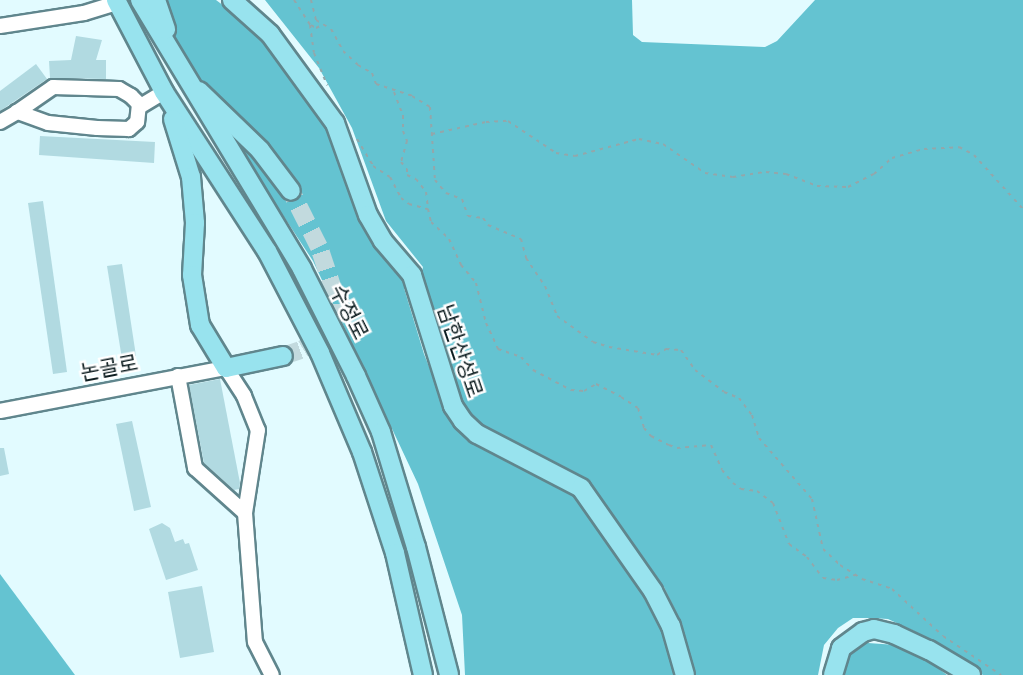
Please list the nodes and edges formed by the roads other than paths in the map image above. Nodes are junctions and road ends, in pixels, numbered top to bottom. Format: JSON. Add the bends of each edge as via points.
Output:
{"nodes":[{"id":1,"x":140,"y":0,"type":"edge"},
{"id":2,"x":156,"y":0,"type":"edge"},
{"id":3,"x":232,"y":0,"type":"edge"},
{"id":4,"x":119,"y":1,"type":"edge"},
{"id":5,"x":0,"y":26,"type":"edge"},
{"id":6,"x":175,"y":59,"type":"junction"},
{"id":7,"x":187,"y":82,"type":"junction"},
{"id":8,"x":164,"y":92,"type":"junction"},
{"id":9,"x":139,"y":107,"type":"junction"},
{"id":10,"x":17,"y":112,"type":"junction"},
{"id":11,"x":0,"y":122,"type":"edge"},
{"id":12,"x":291,"y":191,"type":"tunnel mouth"},
{"id":13,"x":283,"y":356,"type":"tunnel mouth"},
{"id":14,"x":226,"y":368,"type":"junction"},
{"id":15,"x":178,"y":376,"type":"junction"},
{"id":16,"x":0,"y":411,"type":"edge"},
{"id":17,"x":245,"y":513,"type":"junction"},
{"id":18,"x":272,"y":675,"type":"edge"},
{"id":19,"x":423,"y":675,"type":"edge"},
{"id":20,"x":449,"y":675,"type":"edge"},
{"id":21,"x":685,"y":675,"type":"edge"},
{"id":22,"x":833,"y":675,"type":"edge"},
{"id":23,"x":971,"y":675,"type":"edge"}],
"edges":[{"from":1,"to":6,"type":"main road","name":"수정로"},
{"from":2,"to":6,"type":"main road"},
{"from":3,"to":21,"type":"main road","name":"남한산성로","via":[[270,34],[335,123],[368,215],[412,275],[453,406],[463,422],[477,434],[581,488],[653,591],[671,626]]},
{"from":4,"to":5,"type":"street","via":[[83,13]]},
{"from":4,"to":8,"type":"main road","name":"수정로"},
{"from":6,"to":7,"type":"main road","name":"수정로"},
{"from":7,"to":12,"type":"main road","via":[[225,113]]},
{"from":7,"to":20,"type":"main road","name":"수정로","via":[[322,307],[376,421],[416,547]]},
{"from":8,"to":9,"type":"street"},
{"from":8,"to":14,"type":"main road","via":[[191,177],[195,310],[206,339]]},
{"from":8,"to":19,"type":"main road","name":"수정로","via":[[267,251],[320,353],[362,452],[395,553]]},
{"from":9,"to":10,"type":"street","via":[[119,89],[61,86]]},
{"from":9,"to":10,"type":"street","via":[[137,122],[129,129],[48,123]]},
{"from":10,"to":11,"type":"street"},
{"from":13,"to":14,"type":"main road"},
{"from":14,"to":15,"type":"street","name":"논골로"},
{"from":14,"to":17,"type":"street","via":[[258,430]]},
{"from":15,"to":16,"type":"street","name":"논골로"},
{"from":15,"to":17,"type":"street","via":[[195,468]]},
{"from":17,"to":18,"type":"street","via":[[255,642]]},
{"from":22,"to":23,"type":"main road","via":[[841,648],[874,629],[929,650]]}]}
